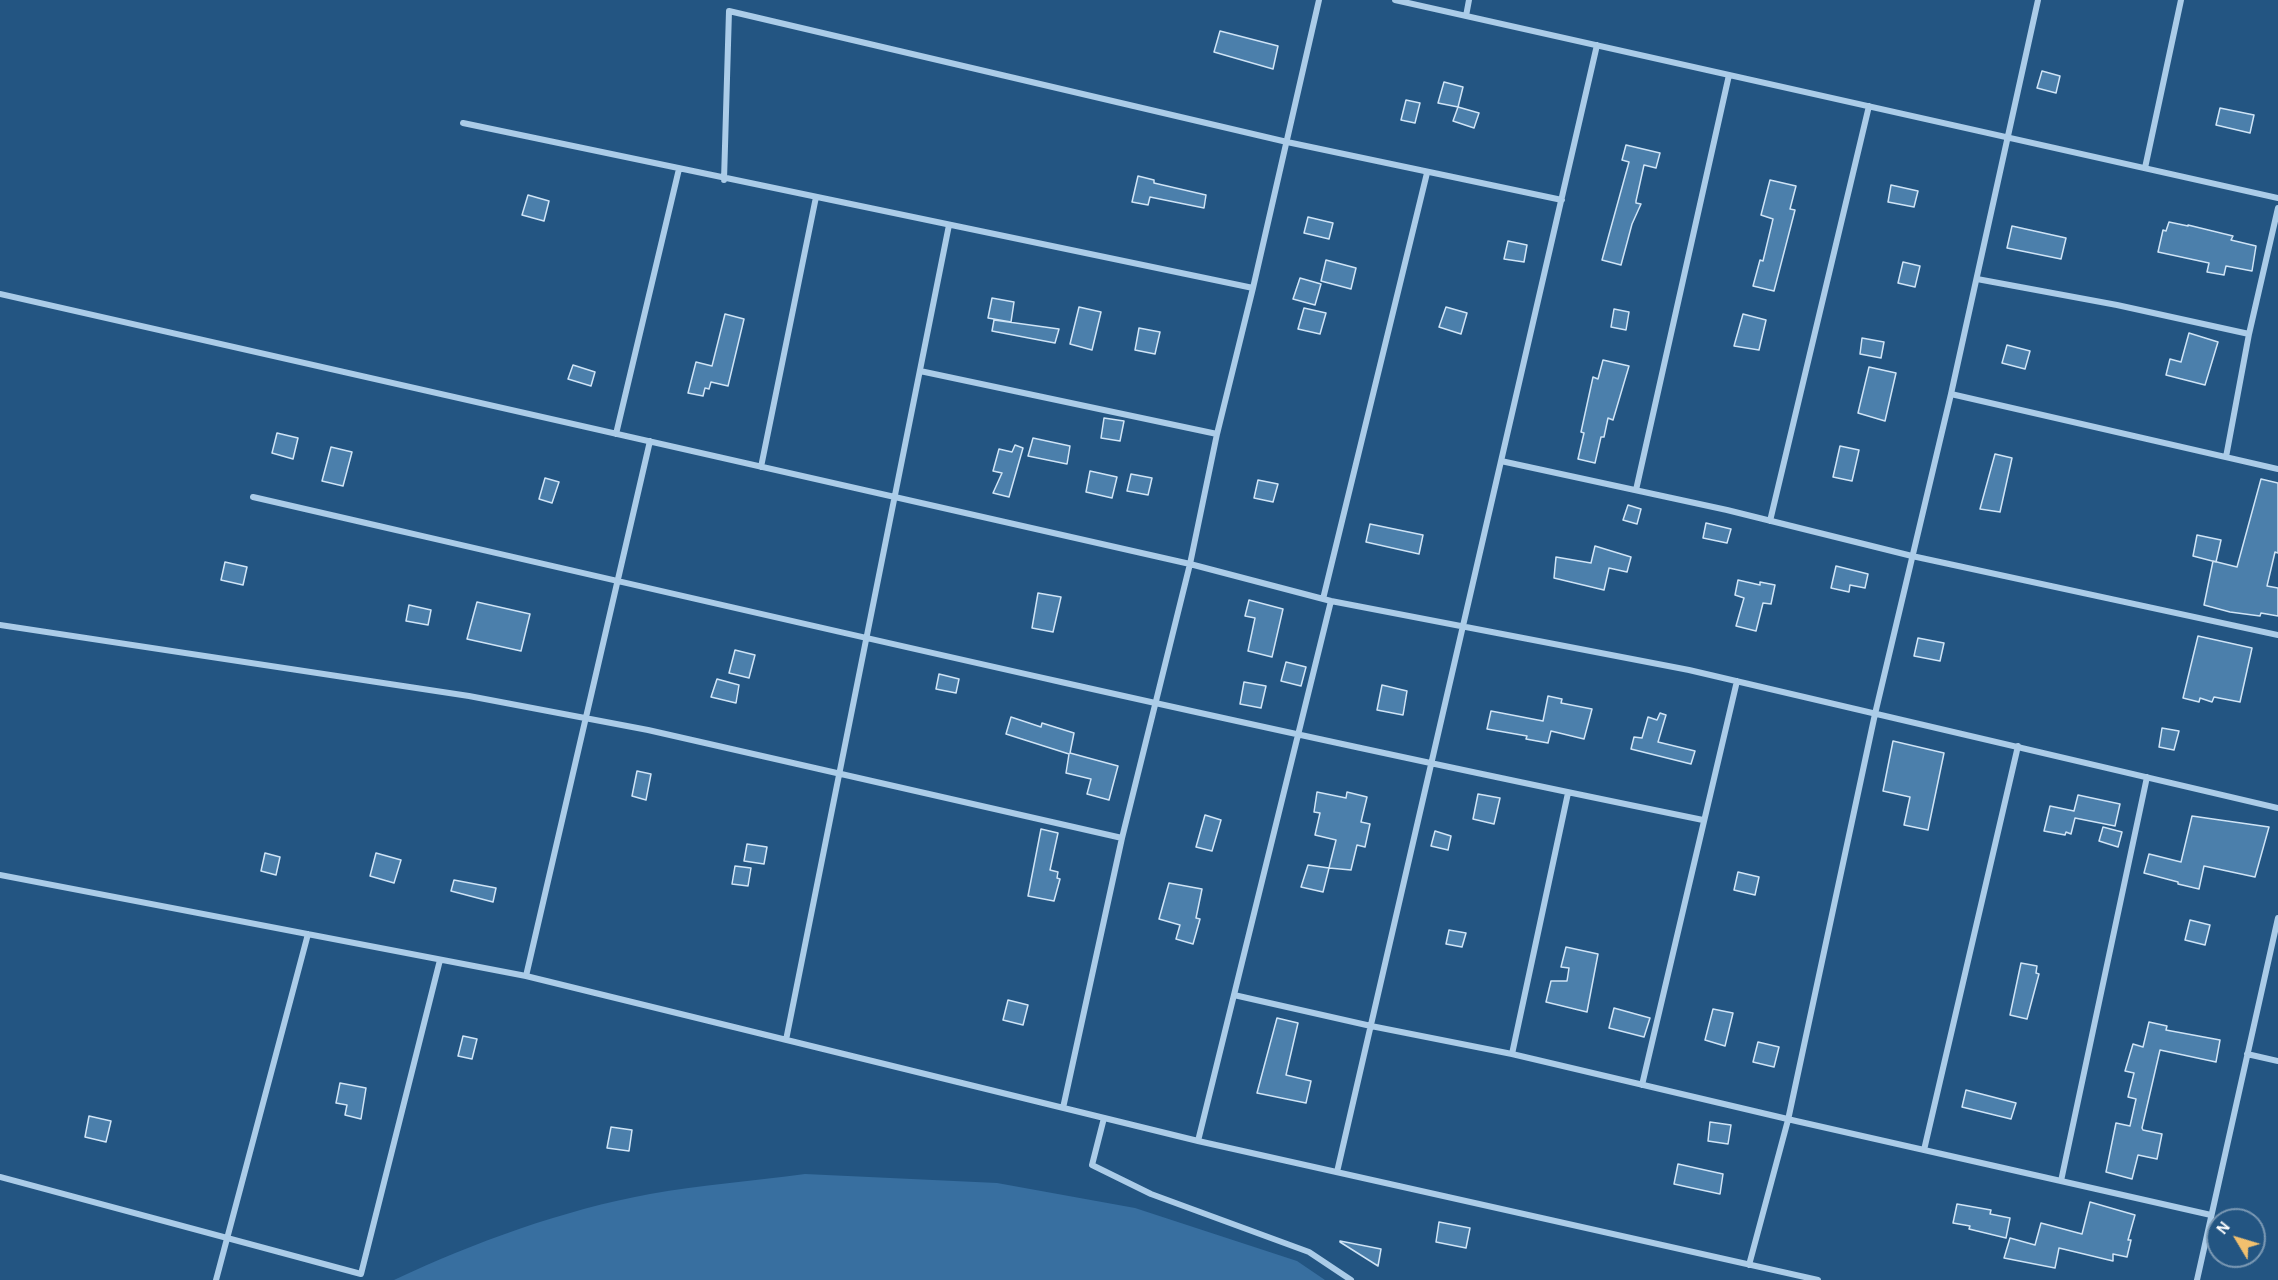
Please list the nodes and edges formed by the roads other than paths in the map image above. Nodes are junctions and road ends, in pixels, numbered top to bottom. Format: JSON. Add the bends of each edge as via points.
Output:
{"nodes":[{"id":1,"x":1319,"y":0,"type":"edge"},
{"id":2,"x":1395,"y":0,"type":"edge"},
{"id":3,"x":1469,"y":0,"type":"edge"},
{"id":4,"x":2038,"y":0,"type":"edge"},
{"id":5,"x":2181,"y":0,"type":"edge"},
{"id":6,"x":1466,"y":16,"type":"junction"},
{"id":7,"x":1597,"y":45,"type":"junction"},
{"id":8,"x":1730,"y":75,"type":"junction"},
{"id":9,"x":1869,"y":106,"type":"junction"},
{"id":10,"x":463,"y":123,"type":"dead end"},
{"id":11,"x":2008,"y":138,"type":"junction"},
{"id":12,"x":1287,"y":142,"type":"junction"},
{"id":13,"x":2145,"y":168,"type":"junction"},
{"id":14,"x":679,"y":169,"type":"junction"},
{"id":15,"x":1426,"y":172,"type":"junction"},
{"id":16,"x":724,"y":179,"type":"junction"},
{"id":17,"x":816,"y":197,"type":"junction"},
{"id":18,"x":2278,"y":198,"type":"edge"},
{"id":19,"x":1562,"y":200,"type":"junction"},
{"id":20,"x":2278,"y":208,"type":"edge"},
{"id":21,"x":949,"y":225,"type":"junction"},
{"id":22,"x":1977,"y":279,"type":"junction"},
{"id":23,"x":1253,"y":288,"type":"junction"},
{"id":24,"x":0,"y":294,"type":"edge"},
{"id":25,"x":2249,"y":334,"type":"junction"},
{"id":26,"x":920,"y":371,"type":"junction"},
{"id":27,"x":1951,"y":394,"type":"junction"},
{"id":28,"x":616,"y":434,"type":"junction"},
{"id":29,"x":1217,"y":434,"type":"junction"},
{"id":30,"x":650,"y":441,"type":"junction"},
{"id":31,"x":2226,"y":457,"type":"junction"},
{"id":32,"x":1501,"y":461,"type":"junction"},
{"id":33,"x":761,"y":467,"type":"junction"},
{"id":34,"x":2278,"y":469,"type":"edge"},
{"id":35,"x":1636,"y":490,"type":"junction"},
{"id":36,"x":253,"y":497,"type":"dead end"},
{"id":37,"x":894,"y":497,"type":"junction"},
{"id":38,"x":1770,"y":521,"type":"junction"},
{"id":39,"x":1912,"y":556,"type":"junction"},
{"id":40,"x":1190,"y":564,"type":"junction"},
{"id":41,"x":618,"y":581,"type":"junction"},
{"id":42,"x":1323,"y":599,"type":"junction"},
{"id":43,"x":1331,"y":602,"type":"junction"},
{"id":44,"x":0,"y":625,"type":"edge"},
{"id":45,"x":1463,"y":627,"type":"junction"},
{"id":46,"x":2278,"y":634,"type":"edge"},
{"id":47,"x":866,"y":638,"type":"junction"},
{"id":48,"x":1737,"y":681,"type":"junction"},
{"id":49,"x":1155,"y":704,"type":"junction"},
{"id":50,"x":1875,"y":714,"type":"junction"},
{"id":51,"x":586,"y":718,"type":"junction"},
{"id":52,"x":1298,"y":734,"type":"junction"},
{"id":53,"x":2018,"y":746,"type":"junction"},
{"id":54,"x":1431,"y":765,"type":"junction"},
{"id":55,"x":839,"y":774,"type":"junction"},
{"id":56,"x":2147,"y":777,"type":"junction"},
{"id":57,"x":1568,"y":792,"type":"junction"},
{"id":58,"x":2278,"y":808,"type":"edge"},
{"id":59,"x":1703,"y":820,"type":"junction"},
{"id":60,"x":1122,"y":838,"type":"junction"},
{"id":61,"x":0,"y":875,"type":"edge"},
{"id":62,"x":2278,"y":918,"type":"edge"},
{"id":63,"x":308,"y":934,"type":"junction"},
{"id":64,"x":440,"y":960,"type":"junction"},
{"id":65,"x":526,"y":976,"type":"junction"},
{"id":66,"x":1234,"y":995,"type":"junction"},
{"id":67,"x":1371,"y":1026,"type":"junction"},
{"id":68,"x":786,"y":1040,"type":"junction"},
{"id":69,"x":1512,"y":1054,"type":"junction"},
{"id":70,"x":2247,"y":1054,"type":"junction"},
{"id":71,"x":2278,"y":1061,"type":"edge"},
{"id":72,"x":1642,"y":1085,"type":"junction"},
{"id":73,"x":1063,"y":1108,"type":"junction"},
{"id":74,"x":1104,"y":1118,"type":"junction"},
{"id":75,"x":1788,"y":1119,"type":"junction"},
{"id":76,"x":1198,"y":1141,"type":"junction"},
{"id":77,"x":1924,"y":1150,"type":"junction"},
{"id":78,"x":1336,"y":1172,"type":"junction"},
{"id":79,"x":0,"y":1177,"type":"edge"},
{"id":80,"x":2061,"y":1181,"type":"junction"},
{"id":81,"x":2213,"y":1208,"type":"edge"},
{"id":82,"x":2206,"y":1214,"type":"edge"},
{"id":83,"x":227,"y":1238,"type":"junction"},
{"id":84,"x":2206,"y":1238,"type":"edge"},
{"id":85,"x":1749,"y":1265,"type":"junction"},
{"id":86,"x":216,"y":1280,"type":"edge"},
{"id":87,"x":1351,"y":1280,"type":"edge"},
{"id":88,"x":1818,"y":1280,"type":"edge"},
{"id":89,"x":2197,"y":1280,"type":"edge"}],
"edges":[{"from":1,"to":12,"type":"street"},
{"from":2,"to":6,"type":"street"},
{"from":3,"to":6,"type":"street"},
{"from":4,"to":11,"type":"street"},
{"from":5,"to":13,"type":"street"},
{"from":6,"to":7,"type":"street"},
{"from":7,"to":8,"type":"street"},
{"from":7,"to":19,"type":"street"},
{"from":8,"to":9,"type":"street"},
{"from":8,"to":35,"type":"street"},
{"from":9,"to":11,"type":"street"},
{"from":9,"to":38,"type":"street"},
{"from":10,"to":14,"type":"street"},
{"from":11,"to":13,"type":"street"},
{"from":11,"to":22,"type":"street"},
{"from":12,"to":15,"type":"street"},
{"from":12,"to":16,"type":"street","via":[[729,11]]},
{"from":12,"to":23,"type":"street"},
{"from":13,"to":18,"type":"street"},
{"from":14,"to":16,"type":"street"},
{"from":14,"to":28,"type":"street"},
{"from":15,"to":19,"type":"street"},
{"from":15,"to":42,"type":"street"},
{"from":16,"to":17,"type":"street"},
{"from":17,"to":21,"type":"street"},
{"from":17,"to":33,"type":"street"},
{"from":19,"to":32,"type":"street"},
{"from":20,"to":25,"type":"street"},
{"from":21,"to":23,"type":"street"},
{"from":21,"to":26,"type":"street"},
{"from":22,"to":25,"type":"street"},
{"from":22,"to":27,"type":"street"},
{"from":23,"to":29,"type":"street"},
{"from":24,"to":28,"type":"street"},
{"from":25,"to":31,"type":"street"},
{"from":26,"to":29,"type":"street"},
{"from":26,"to":37,"type":"street"},
{"from":27,"to":31,"type":"street"},
{"from":27,"to":39,"type":"street"},
{"from":28,"to":30,"type":"street"},
{"from":29,"to":40,"type":"street"},
{"from":30,"to":33,"type":"street"},
{"from":30,"to":41,"type":"street"},
{"from":31,"to":34,"type":"street"},
{"from":32,"to":35,"type":"street"},
{"from":32,"to":45,"type":"street"},
{"from":33,"to":37,"type":"street"},
{"from":35,"to":38,"type":"street"},
{"from":36,"to":41,"type":"street"},
{"from":37,"to":40,"type":"street"},
{"from":37,"to":47,"type":"street"},
{"from":38,"to":39,"type":"street"},
{"from":39,"to":46,"type":"street"},
{"from":39,"to":50,"type":"street"},
{"from":40,"to":42,"type":"street"},
{"from":40,"to":49,"type":"street"},
{"from":41,"to":47,"type":"street"},
{"from":41,"to":51,"type":"street"},
{"from":42,"to":43,"type":"street"},
{"from":43,"to":45,"type":"street"},
{"from":43,"to":52,"type":"street"},
{"from":44,"to":51,"type":"street","via":[[469,696]]},
{"from":45,"to":48,"type":"street"},
{"from":45,"to":54,"type":"street"},
{"from":47,"to":49,"type":"street"},
{"from":47,"to":55,"type":"street"},
{"from":48,"to":50,"type":"street"},
{"from":48,"to":59,"type":"street"},
{"from":49,"to":52,"type":"street"},
{"from":49,"to":60,"type":"street"},
{"from":50,"to":53,"type":"street"},
{"from":50,"to":75,"type":"street"},
{"from":51,"to":55,"type":"street"},
{"from":51,"to":65,"type":"street"},
{"from":52,"to":54,"type":"street"},
{"from":52,"to":66,"type":"street"},
{"from":53,"to":56,"type":"street"},
{"from":53,"to":77,"type":"street"},
{"from":54,"to":57,"type":"street"},
{"from":54,"to":67,"type":"street"},
{"from":55,"to":60,"type":"street"},
{"from":55,"to":68,"type":"street"},
{"from":56,"to":58,"type":"street"},
{"from":56,"to":80,"type":"street"},
{"from":57,"to":59,"type":"street"},
{"from":57,"to":69,"type":"street"},
{"from":59,"to":72,"type":"street"},
{"from":60,"to":73,"type":"street"},
{"from":61,"to":63,"type":"street"},
{"from":62,"to":70,"type":"street"},
{"from":63,"to":64,"type":"street"},
{"from":63,"to":83,"type":"street"},
{"from":64,"to":65,"type":"street"},
{"from":64,"to":83,"type":"street","via":[[361,1274]]},
{"from":65,"to":68,"type":"street"},
{"from":66,"to":67,"type":"street"},
{"from":66,"to":76,"type":"street"},
{"from":67,"to":69,"type":"street"},
{"from":67,"to":78,"type":"street"},
{"from":68,"to":73,"type":"street"},
{"from":69,"to":72,"type":"street"},
{"from":70,"to":71,"type":"street"},
{"from":70,"to":81,"type":"street"},
{"from":72,"to":75,"type":"street"},
{"from":73,"to":74,"type":"street"},
{"from":74,"to":76,"type":"street"},
{"from":74,"to":87,"type":"street","via":[[1092,1165],[1151,1194],[1309,1252]]},
{"from":75,"to":77,"type":"street"},
{"from":75,"to":85,"type":"street"},
{"from":76,"to":78,"type":"street"},
{"from":77,"to":80,"type":"street"},
{"from":78,"to":85,"type":"street"},
{"from":79,"to":83,"type":"street"},
{"from":80,"to":82,"type":"street"},
{"from":83,"to":86,"type":"street"},
{"from":84,"to":89,"type":"street"},
{"from":85,"to":88,"type":"street"}]}
